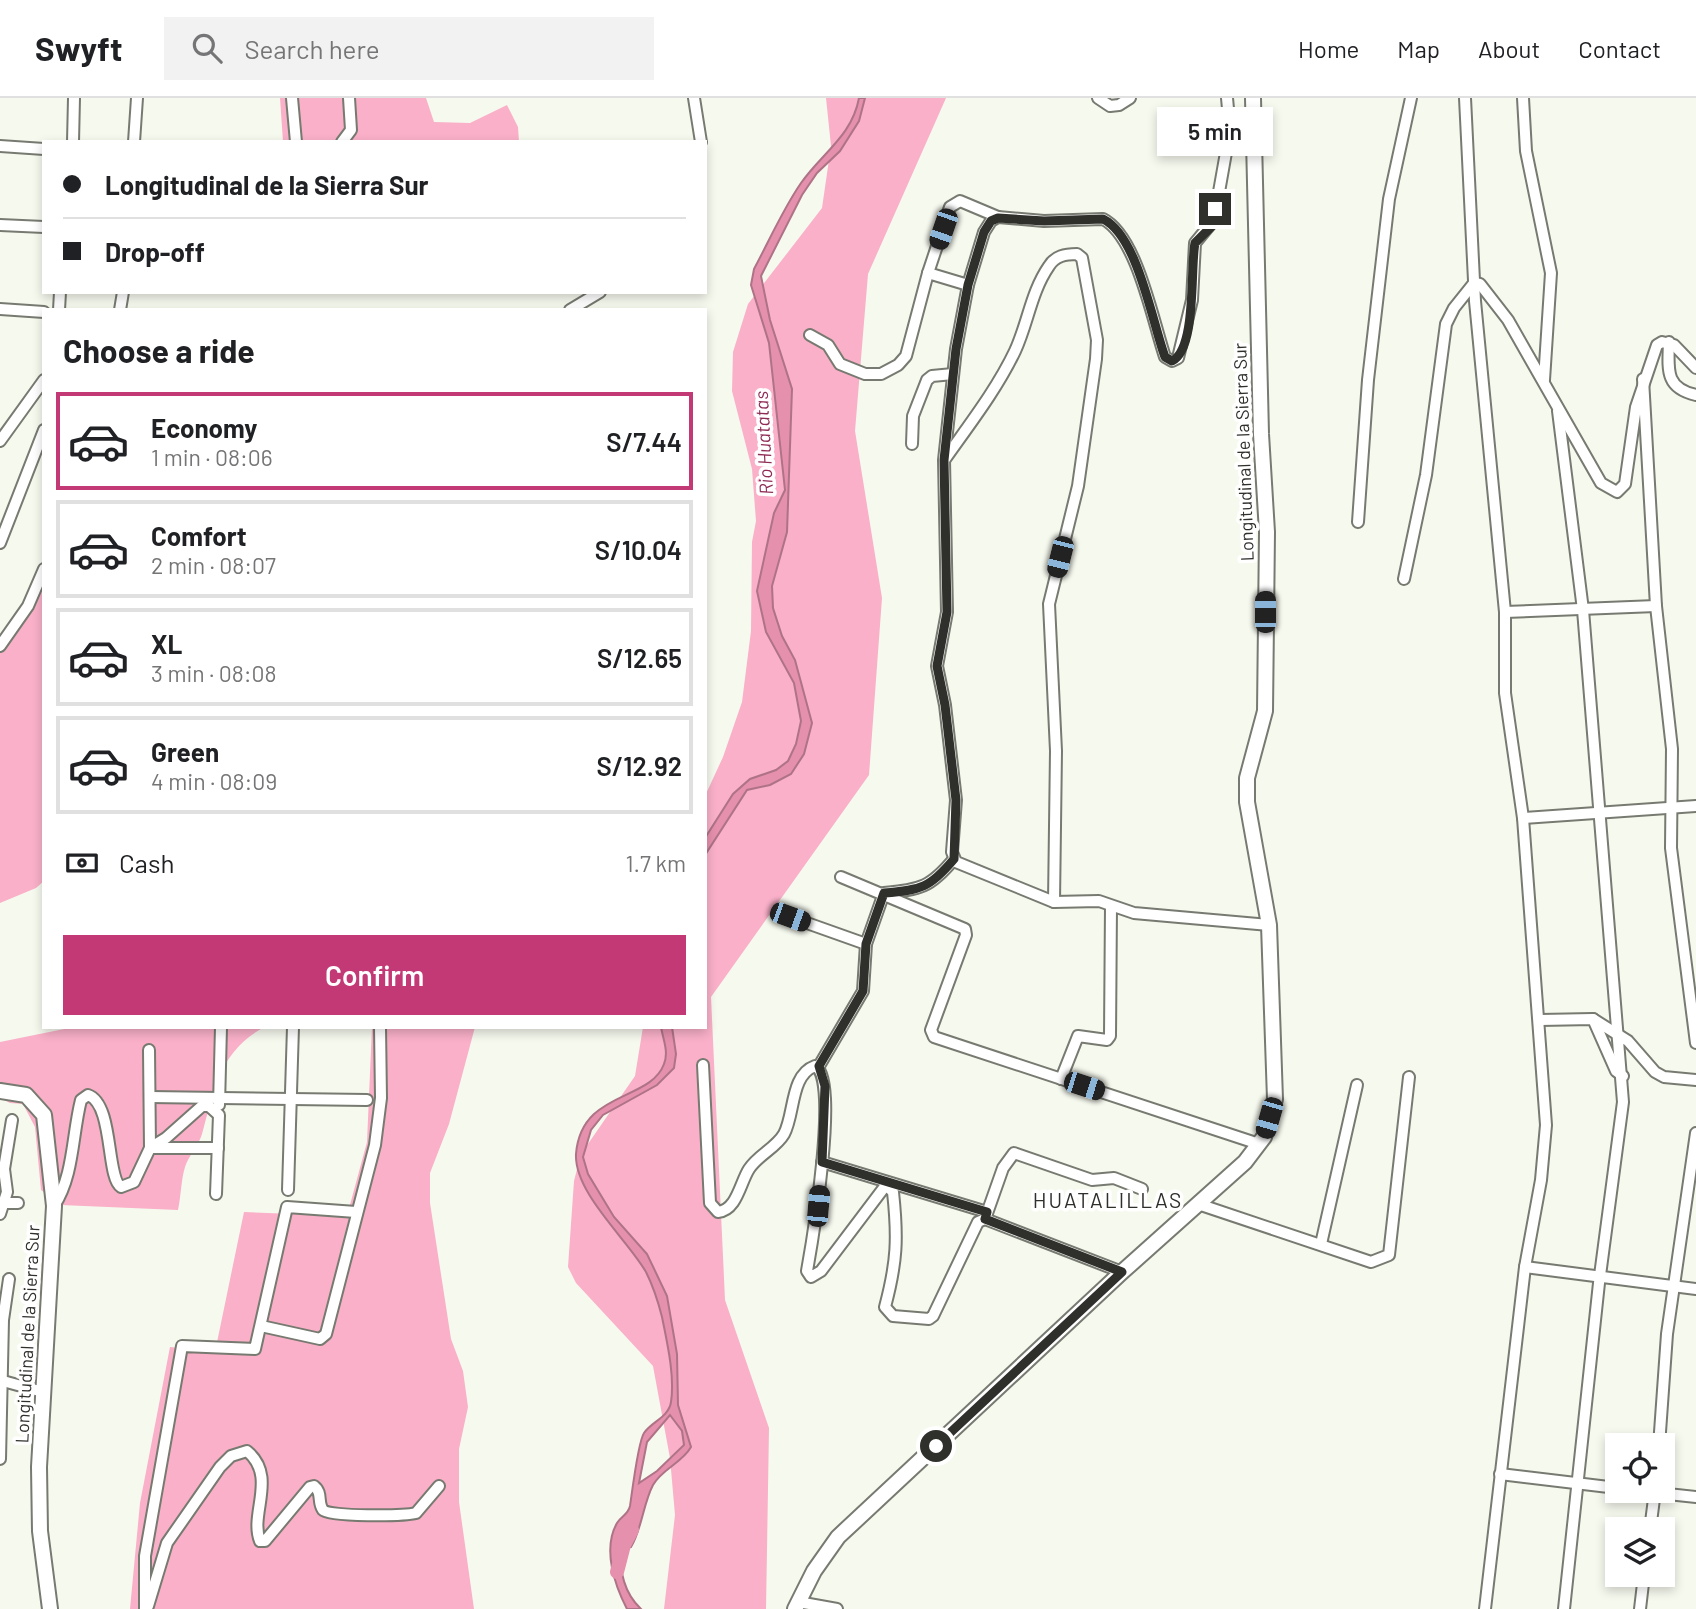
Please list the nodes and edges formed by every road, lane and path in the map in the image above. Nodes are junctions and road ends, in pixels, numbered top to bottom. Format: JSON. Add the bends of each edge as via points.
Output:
{"nodes":[{"id":1,"x":74,"y":98,"type":"edge"},
{"id":2,"x":137,"y":98,"type":"edge"},
{"id":3,"x":292,"y":98,"type":"edge"},
{"id":4,"x":349,"y":98,"type":"edge"},
{"id":5,"x":694,"y":98,"type":"edge"},
{"id":6,"x":1098,"y":98,"type":"edge"},
{"id":7,"x":1130,"y":98,"type":"edge"},
{"id":8,"x":1227,"y":98,"type":"edge"},
{"id":9,"x":1253,"y":98,"type":"edge"},
{"id":10,"x":1411,"y":98,"type":"edge"},
{"id":11,"x":1465,"y":98,"type":"edge"},
{"id":12,"x":1523,"y":98,"type":"edge"},
{"id":13,"x":73,"y":140,"type":"edge"},
{"id":14,"x":134,"y":140,"type":"edge"},
{"id":15,"x":296,"y":140,"type":"edge"},
{"id":16,"x":344,"y":140,"type":"edge"},
{"id":17,"x":701,"y":140,"type":"edge"},
{"id":18,"x":0,"y":146,"type":"edge"},
{"id":19,"x":42,"y":149,"type":"edge"},
{"id":20,"x":998,"y":218,"type":"junction"},
{"id":21,"x":0,"y":225,"type":"edge"},
{"id":22,"x":42,"y":227,"type":"edge"},
{"id":23,"x":928,"y":273,"type":"junction"},
{"id":24,"x":1474,"y":283,"type":"junction"},
{"id":25,"x":968,"y":285,"type":"junction"},
{"id":26,"x":597,"y":294,"type":"edge"},
{"id":27,"x":573,"y":308,"type":"edge"},
{"id":28,"x":0,"y":309,"type":"edge"},
{"id":29,"x":42,"y":313,"type":"edge"},
{"id":30,"x":810,"y":335,"type":"dead end"},
{"id":31,"x":1669,"y":342,"type":"junction"},
{"id":32,"x":1696,"y":368,"type":"edge"},
{"id":33,"x":953,"y":374,"type":"junction"},
{"id":34,"x":1643,"y":379,"type":"junction"},
{"id":35,"x":1544,"y":380,"type":"junction"},
{"id":36,"x":42,"y":383,"type":"edge"},
{"id":37,"x":1696,"y":395,"type":"edge"},
{"id":38,"x":1558,"y":411,"type":"junction"},
{"id":39,"x":42,"y":435,"type":"edge"},
{"id":40,"x":0,"y":441,"type":"edge"},
{"id":41,"x":912,"y":444,"type":"dead end"},
{"id":42,"x":944,"y":460,"type":"junction"},
{"id":43,"x":1358,"y":522,"type":"dead end"},
{"id":44,"x":1,"y":536,"type":"edge"},
{"id":45,"x":42,"y":574,"type":"edge"},
{"id":46,"x":1404,"y":579,"type":"dead end"},
{"id":47,"x":1656,"y":606,"type":"junction"},
{"id":48,"x":1583,"y":610,"type":"junction"},
{"id":49,"x":1505,"y":612,"type":"junction"},
{"id":50,"x":0,"y":646,"type":"edge"},
{"id":51,"x":1696,"y":806,"type":"edge"},
{"id":52,"x":1670,"y":809,"type":"junction"},
{"id":53,"x":1600,"y":814,"type":"junction"},
{"id":54,"x":1523,"y":818,"type":"junction"},
{"id":55,"x":954,"y":859,"type":"junction"},
{"id":56,"x":841,"y":877,"type":"dead end"},
{"id":57,"x":884,"y":893,"type":"junction"},
{"id":58,"x":1054,"y":902,"type":"junction"},
{"id":59,"x":1111,"y":906,"type":"junction"},
{"id":60,"x":790,"y":917,"type":"dead end"},
{"id":61,"x":1269,"y":925,"type":"junction"},
{"id":62,"x":866,"y":944,"type":"junction"},
{"id":63,"x":1593,"y":1019,"type":"junction"},
{"id":64,"x":1540,"y":1020,"type":"junction"},
{"id":65,"x":221,"y":1029,"type":"edge"},
{"id":66,"x":293,"y":1029,"type":"edge"},
{"id":67,"x":380,"y":1029,"type":"edge"},
{"id":68,"x":1619,"y":1036,"type":"junction"},
{"id":69,"x":1696,"y":1043,"type":"edge"},
{"id":70,"x":149,"y":1050,"type":"dead end"},
{"id":71,"x":703,"y":1065,"type":"dead end"},
{"id":72,"x":819,"y":1066,"type":"junction"},
{"id":73,"x":1623,"y":1076,"type":"junction"},
{"id":74,"x":1409,"y":1077,"type":"dead end"},
{"id":75,"x":1061,"y":1079,"type":"junction"},
{"id":76,"x":1696,"y":1080,"type":"edge"},
{"id":77,"x":1357,"y":1085,"type":"dead end"},
{"id":78,"x":0,"y":1091,"type":"edge"},
{"id":79,"x":150,"y":1097,"type":"junction"},
{"id":80,"x":219,"y":1098,"type":"junction"},
{"id":81,"x":290,"y":1100,"type":"junction"},
{"id":82,"x":367,"y":1100,"type":"dead end"},
{"id":83,"x":219,"y":1115,"type":"junction"},
{"id":84,"x":12,"y":1120,"type":"dead end"},
{"id":85,"x":1696,"y":1133,"type":"edge"},
{"id":86,"x":1259,"y":1144,"type":"junction"},
{"id":87,"x":150,"y":1148,"type":"junction"},
{"id":88,"x":218,"y":1148,"type":"junction"},
{"id":89,"x":822,"y":1162,"type":"junction"},
{"id":90,"x":1142,"y":1189,"type":"dead end"},
{"id":91,"x":288,"y":1190,"type":"dead end"},
{"id":92,"x":216,"y":1194,"type":"dead end"},
{"id":93,"x":18,"y":1203,"type":"dead end"},
{"id":94,"x":1198,"y":1205,"type":"junction"},
{"id":95,"x":54,"y":1206,"type":"junction"},
{"id":96,"x":1,"y":1207,"type":"edge"},
{"id":97,"x":356,"y":1212,"type":"junction"},
{"id":98,"x":986,"y":1215,"type":"junction"},
{"id":99,"x":1321,"y":1244,"type":"junction"},
{"id":100,"x":1525,"y":1267,"type":"junction"},
{"id":101,"x":1122,"y":1272,"type":"junction"},
{"id":102,"x":1600,"y":1277,"type":"junction"},
{"id":103,"x":9,"y":1279,"type":"dead end"},
{"id":104,"x":1673,"y":1286,"type":"junction"},
{"id":105,"x":1696,"y":1289,"type":"edge"},
{"id":106,"x":261,"y":1325,"type":"junction"},
{"id":107,"x":3,"y":1381,"type":"junction"},
{"id":108,"x":43,"y":1392,"type":"junction"},
{"id":109,"x":1660,"y":1433,"type":"edge"},
{"id":110,"x":0,"y":1459,"type":"edge"},
{"id":111,"x":1500,"y":1474,"type":"junction"},
{"id":112,"x":1580,"y":1483,"type":"junction"},
{"id":113,"x":439,"y":1486,"type":"dead end"},
{"id":114,"x":1605,"y":1486,"type":"edge"},
{"id":115,"x":1675,"y":1494,"type":"edge"},
{"id":116,"x":1696,"y":1497,"type":"edge"},
{"id":117,"x":1643,"y":1587,"type":"edge"},
{"id":118,"x":796,"y":1605,"type":"edge"},
{"id":119,"x":50,"y":1609,"type":"edge"},
{"id":120,"x":146,"y":1609,"type":"edge"},
{"id":121,"x":837,"y":1609,"type":"edge"},
{"id":122,"x":1485,"y":1609,"type":"edge"},
{"id":123,"x":1564,"y":1609,"type":"edge"},
{"id":124,"x":1640,"y":1609,"type":"edge"}],
"edges":[{"from":1,"to":13,"type":"street"},
{"from":2,"to":14,"type":"street"},
{"from":3,"to":15,"type":"street"},
{"from":4,"to":16,"type":"street","via":[[351,130]]},
{"from":5,"to":17,"type":"street"},
{"from":6,"to":7,"type":"street","via":[[1110,106]]},
{"from":8,"to":20,"type":"street","via":[[1230,130],[1214,220],[1195,243],[1186,332],[1175,360],[1165,357],[1132,256],[1109,222]]},
{"from":9,"to":61,"type":"main road","name":"Longitudinal de la Sierra Sur","via":[[1261,433],[1268,532],[1265,711],[1247,778],[1247,802]]},
{"from":10,"to":43,"type":"street","via":[[1389,199],[1368,380]]},
{"from":11,"to":24,"type":"street"},
{"from":12,"to":35,"type":"street","via":[[1526,150],[1551,273]]},
{"from":18,"to":19,"type":"street"},
{"from":20,"to":23,"type":"street","via":[[955,202]]},
{"from":20,"to":25,"type":"street","via":[[984,232]]},
{"from":21,"to":22,"type":"street"},
{"from":23,"to":25,"type":"street"},
{"from":23,"to":30,"type":"street","via":[[906,356],[892,370],[865,374],[840,364],[828,345]]},
{"from":24,"to":35,"type":"street","via":[[1480,284],[1508,320]]},
{"from":24,"to":46,"type":"street","via":[[1446,324],[1426,474]]},
{"from":24,"to":49,"type":"street"},
{"from":25,"to":33,"type":"street"},
{"from":26,"to":27,"type":"street"},
{"from":28,"to":29,"type":"street"},
{"from":31,"to":32,"type":"street"},
{"from":31,"to":34,"type":"street","via":[[1657,345]]},
{"from":31,"to":37,"type":"street","via":[[1668,369],[1673,384]]},
{"from":33,"to":41,"type":"street","via":[[927,380],[913,416]]},
{"from":33,"to":42,"type":"street"},
{"from":34,"to":38,"type":"street","via":[[1629,470],[1617,492],[1601,483]]},
{"from":34,"to":47,"type":"street"},
{"from":35,"to":38,"type":"street"},
{"from":36,"to":40,"type":"street"},
{"from":38,"to":48,"type":"street"},
{"from":39,"to":44,"type":"street"},
{"from":42,"to":55,"type":"street","via":[[947,612],[937,666],[956,800]]},
{"from":42,"to":58,"type":"street","via":[[1011,361],[1049,265],[1062,255],[1077,254],[1082,258],[1097,340],[1078,486],[1049,604],[1056,751]]},
{"from":45,"to":50,"type":"street","via":[[28,606]]},
{"from":47,"to":48,"type":"street"},
{"from":47,"to":52,"type":"street","via":[[1672,750]]},
{"from":48,"to":49,"type":"street"},
{"from":48,"to":53,"type":"street"},
{"from":49,"to":54,"type":"street","via":[[1505,693]]},
{"from":51,"to":52,"type":"street"},
{"from":52,"to":53,"type":"street"},
{"from":52,"to":69,"type":"street"},
{"from":53,"to":54,"type":"street"},
{"from":53,"to":68,"type":"street"},
{"from":54,"to":64,"type":"street"},
{"from":55,"to":57,"type":"street","via":[[934,882],[919,890]]},
{"from":55,"to":58,"type":"street"},
{"from":56,"to":57,"type":"street"},
{"from":57,"to":62,"type":"street"},
{"from":57,"to":75,"type":"street","via":[[965,929],[931,1034]]},
{"from":58,"to":59,"type":"street","via":[[1099,901]]},
{"from":59,"to":61,"type":"street","via":[[1133,913]]},
{"from":59,"to":75,"type":"street","via":[[1110,1036],[1107,1040],[1078,1036]]},
{"from":60,"to":62,"type":"street"},
{"from":61,"to":86,"type":"main road","name":"Longitudinal de la Sierra Sur","via":[[1275,1099]]},
{"from":62,"to":72,"type":"street","via":[[861,995]]},
{"from":63,"to":64,"type":"street"},
{"from":63,"to":68,"type":"street"},
{"from":63,"to":73,"type":"street","via":[[1616,1071]]},
{"from":64,"to":100,"type":"street","via":[[1546,1125]]},
{"from":65,"to":80,"type":"street"},
{"from":66,"to":81,"type":"street"},
{"from":67,"to":97,"type":"street","via":[[381,1098],[375,1145]]},
{"from":68,"to":73,"type":"street"},
{"from":68,"to":76,"type":"street","via":[[1655,1072]]},
{"from":70,"to":79,"type":"street"},
{"from":71,"to":72,"type":"street","via":[[710,1203],[718,1212],[731,1206],[749,1170],[784,1133],[800,1083],[811,1067]]},
{"from":72,"to":89,"type":"street","via":[[825,1086]]},
{"from":73,"to":102,"type":"street"},
{"from":74,"to":99,"type":"street","via":[[1389,1255],[1371,1262]]},
{"from":75,"to":86,"type":"street"},
{"from":77,"to":99,"type":"street"},
{"from":78,"to":95,"type":"main road","name":"Longitudinal de la Sierra Sur","via":[[26,1095],[44,1115]]},
{"from":79,"to":80,"type":"street"},
{"from":79,"to":87,"type":"street"},
{"from":80,"to":81,"type":"street"},
{"from":80,"to":83,"type":"street"},
{"from":81,"to":82,"type":"street"},
{"from":81,"to":91,"type":"street"},
{"from":83,"to":87,"type":"street","via":[[202,1106]]},
{"from":83,"to":88,"type":"street"},
{"from":84,"to":96,"type":"street"},
{"from":85,"to":104,"type":"street"},
{"from":86,"to":94,"type":"main road","name":"Longitudinal de la Sierra Sur"},
{"from":87,"to":88,"type":"street"},
{"from":87,"to":95,"type":"street","via":[[134,1182],[127,1187],[116,1185],[100,1108],[95,1098],[84,1097],[64,1184]]},
{"from":88,"to":92,"type":"street"},
{"from":89,"to":98,"type":"street"},
{"from":89,"to":98,"type":"street","via":[[807,1274],[811,1277],[821,1270],[886,1185],[893,1192],[897,1239],[896,1266],[885,1307],[893,1316],[929,1320],[933,1316],[978,1222]]},
{"from":90,"to":98,"type":"street","via":[[1114,1178],[1092,1180],[1014,1153],[1003,1168]]},
{"from":93,"to":96,"type":"street"},
{"from":94,"to":99,"type":"street"},
{"from":94,"to":101,"type":"main road","name":"Longitudinal de la Sierra Sur"},
{"from":95,"to":108,"type":"main road","name":"Longitudinal de la Sierra Sur"},
{"from":97,"to":106,"type":"street","via":[[288,1207]]},
{"from":97,"to":106,"type":"street","via":[[326,1334],[320,1339]]},
{"from":98,"to":101,"type":"street"},
{"from":100,"to":102,"type":"street"},
{"from":100,"to":111,"type":"street"},
{"from":101,"to":118,"type":"main road","name":"Longitudinal de la Sierra Sur","via":[[838,1537]]},
{"from":102,"to":104,"type":"street"},
{"from":102,"to":112,"type":"street"},
{"from":103,"to":107,"type":"street","via":[[3,1320]]},
{"from":104,"to":105,"type":"street"},
{"from":104,"to":109,"type":"street"},
{"from":106,"to":120,"type":"street","via":[[253,1351],[182,1346],[145,1556]]},
{"from":107,"to":108,"type":"street"},
{"from":107,"to":110,"type":"street"},
{"from":108,"to":119,"type":"main road","name":"Longitudinal de la Sierra Sur","via":[[40,1531]]},
{"from":111,"to":112,"type":"street"},
{"from":111,"to":122,"type":"street"},
{"from":112,"to":114,"type":"street"},
{"from":112,"to":123,"type":"street"},
{"from":113,"to":120,"type":"street","via":[[416,1513],[352,1515],[326,1513],[319,1490],[310,1487],[265,1541],[260,1541],[263,1499],[258,1466],[247,1451],[239,1451],[220,1467],[167,1543]]},
{"from":115,"to":116,"type":"street"},
{"from":117,"to":124,"type":"street"},
{"from":118,"to":121,"type":"street"}]}
